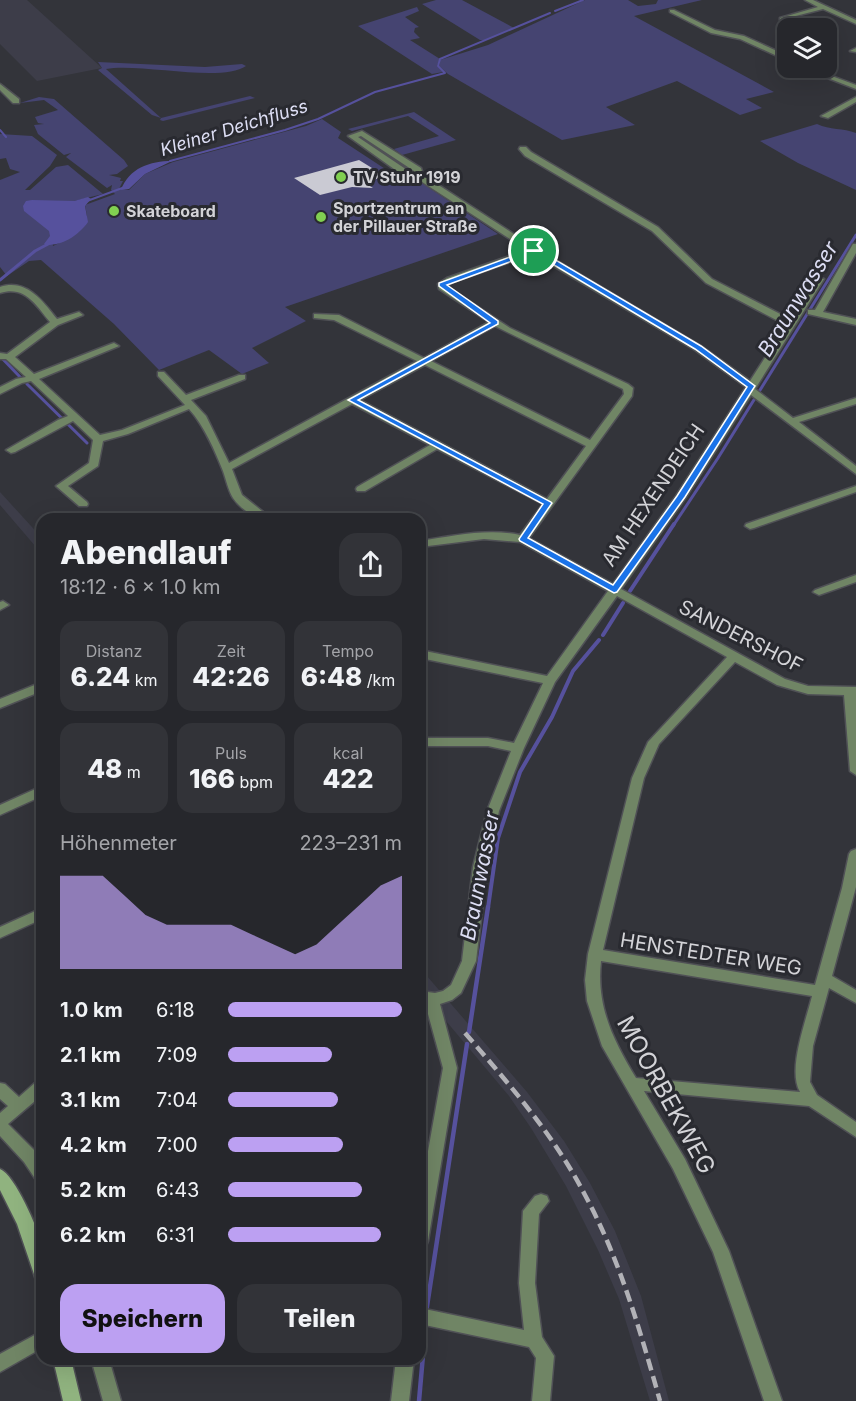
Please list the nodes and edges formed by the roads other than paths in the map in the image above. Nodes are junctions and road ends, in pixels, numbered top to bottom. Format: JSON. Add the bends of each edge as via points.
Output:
{"nodes":[{"id":1,"x":808,"y":0,"type":"edge"},
{"id":2,"x":824,"y":7,"type":"junction"},
{"id":3,"x":672,"y":11,"type":"dead end"},
{"id":4,"x":786,"y":18,"type":"edge"},
{"id":5,"x":856,"y":22,"type":"edge"},
{"id":6,"x":777,"y":54,"type":"edge"},
{"id":7,"x":832,"y":78,"type":"edge"},
{"id":8,"x":0,"y":86,"type":"edge"},
{"id":9,"x":856,"y":87,"type":"edge"},
{"id":10,"x":856,"y":99,"type":"edge"},
{"id":11,"x":16,"y":101,"type":"dead end"},
{"id":12,"x":825,"y":116,"type":"dead end"},
{"id":13,"x":523,"y":149,"type":"dead end"},
{"id":14,"x":419,"y":176,"type":"junction"},
{"id":15,"x":856,"y":246,"type":"edge"},
{"id":16,"x":534,"y":251,"type":"junction"},
{"id":17,"x":820,"y":279,"type":"dead end"},
{"id":18,"x":0,"y":290,"type":"edge"},
{"id":19,"x":801,"y":311,"type":"junction"},
{"id":20,"x":818,"y":313,"type":"junction"},
{"id":21,"x":79,"y":315,"type":"dead end"},
{"id":22,"x":317,"y":316,"type":"dead end"},
{"id":23,"x":856,"y":322,"type":"edge"},
{"id":24,"x":55,"y":323,"type":"junction"},
{"id":25,"x":495,"y":323,"type":"junction"},
{"id":26,"x":790,"y":323,"type":"junction"},
{"id":27,"x":114,"y":346,"type":"dead end"},
{"id":28,"x":5,"y":357,"type":"edge"},
{"id":29,"x":425,"y":361,"type":"junction"},
{"id":30,"x":161,"y":374,"type":"dead end"},
{"id":31,"x":242,"y":376,"type":"dead end"},
{"id":32,"x":33,"y":378,"type":"junction"},
{"id":33,"x":0,"y":391,"type":"edge"},
{"id":34,"x":753,"y":391,"type":"junction"},
{"id":35,"x":352,"y":400,"type":"junction"},
{"id":36,"x":856,"y":401,"type":"edge"},
{"id":37,"x":189,"y":402,"type":"junction"},
{"id":38,"x":68,"y":419,"type":"junction"},
{"id":39,"x":793,"y":421,"type":"junction"},
{"id":40,"x":98,"y":439,"type":"junction"},
{"id":41,"x":438,"y":444,"type":"junction"},
{"id":42,"x":592,"y":445,"type":"junction"},
{"id":43,"x":11,"y":450,"type":"dead end"},
{"id":44,"x":227,"y":468,"type":"junction"},
{"id":45,"x":856,"y":471,"type":"edge"},
{"id":46,"x":362,"y":489,"type":"dead end"},
{"id":47,"x":856,"y":489,"type":"edge"},
{"id":48,"x":548,"y":503,"type":"junction"},
{"id":49,"x":83,"y":504,"type":"dead end"},
{"id":50,"x":257,"y":513,"type":"edge"},
{"id":51,"x":750,"y":526,"type":"dead end"},
{"id":52,"x":523,"y":539,"type":"junction"},
{"id":53,"x":426,"y":543,"type":"edge"},
{"id":54,"x":856,"y":579,"type":"edge"},
{"id":55,"x":614,"y":590,"type":"junction"},
{"id":56,"x":819,"y":592,"type":"dead end"},
{"id":57,"x":426,"y":655,"type":"edge"},
{"id":58,"x":733,"y":657,"type":"junction"},
{"id":59,"x":550,"y":681,"type":"junction"},
{"id":60,"x":36,"y":689,"type":"edge"},
{"id":61,"x":853,"y":691,"type":"edge"},
{"id":62,"x":0,"y":704,"type":"edge"},
{"id":63,"x":426,"y":742,"type":"edge"},
{"id":64,"x":518,"y":748,"type":"junction"},
{"id":65,"x":856,"y":771,"type":"edge"},
{"id":66,"x":36,"y":794,"type":"edge"},
{"id":67,"x":0,"y":810,"type":"edge"},
{"id":68,"x":856,"y":854,"type":"edge"},
{"id":69,"x":36,"y":916,"type":"edge"},
{"id":70,"x":0,"y":933,"type":"edge"},
{"id":71,"x":595,"y":954,"type":"junction"},
{"id":72,"x":822,"y":985,"type":"junction"},
{"id":73,"x":856,"y":997,"type":"edge"},
{"id":74,"x":429,"y":998,"type":"edge"},
{"id":75,"x":633,"y":1084,"type":"junction"},
{"id":76,"x":0,"y":1089,"type":"edge"},
{"id":77,"x":36,"y":1091,"type":"edge"},
{"id":78,"x":812,"y":1100,"type":"junction"},
{"id":79,"x":18,"y":1107,"type":"junction"},
{"id":80,"x":0,"y":1124,"type":"edge"},
{"id":81,"x":856,"y":1130,"type":"edge"},
{"id":82,"x":36,"y":1167,"type":"edge"},
{"id":83,"x":426,"y":1175,"type":"edge"},
{"id":84,"x":0,"y":1176,"type":"edge"},
{"id":85,"x":541,"y":1201,"type":"dead end"},
{"id":86,"x":36,"y":1256,"type":"edge"},
{"id":87,"x":426,"y":1317,"type":"edge"},
{"id":88,"x":534,"y":1340,"type":"junction"},
{"id":89,"x":36,"y":1343,"type":"edge"},
{"id":90,"x":0,"y":1364,"type":"edge"},
{"id":91,"x":63,"y":1365,"type":"edge"},
{"id":92,"x":102,"y":1365,"type":"edge"},
{"id":93,"x":404,"y":1365,"type":"edge"},
{"id":94,"x":72,"y":1401,"type":"edge"},
{"id":95,"x":112,"y":1401,"type":"edge"},
{"id":96,"x":400,"y":1401,"type":"edge"},
{"id":97,"x":541,"y":1401,"type":"edge"},
{"id":98,"x":773,"y":1401,"type":"edge"}],
"edges":[{"from":1,"to":2,"type":"street"},
{"from":2,"to":4,"type":"street"},
{"from":2,"to":5,"type":"street"},
{"from":3,"to":6,"type":"street","via":[[713,32],[742,37]]},
{"from":7,"to":9,"type":"street"},
{"from":8,"to":11,"type":"street"},
{"from":10,"to":12,"type":"street"},
{"from":13,"to":26,"type":"street","via":[[655,229],[709,281]]},
{"from":14,"to":14,"type":"street","via":[[418,170],[366,135],[352,136],[404,172]]},
{"from":14,"to":16,"type":"street"},
{"from":15,"to":20,"type":"street"},
{"from":16,"to":25,"type":"street","via":[[442,284]]},
{"from":16,"to":34,"type":"street","via":[[698,348]]},
{"from":17,"to":19,"type":"street","name":"AM HEXENDEICH"},
{"from":18,"to":24,"type":"street","via":[[9,286],[21,288]]},
{"from":19,"to":20,"type":"street"},
{"from":19,"to":26,"type":"street","name":"AM HEXENDEICH"},
{"from":20,"to":23,"type":"street"},
{"from":21,"to":24,"type":"street"},
{"from":22,"to":29,"type":"street","via":[[336,316]]},
{"from":24,"to":28,"type":"street"},
{"from":25,"to":29,"type":"street"},
{"from":25,"to":42,"type":"street","via":[[628,388],[629,394]]},
{"from":26,"to":34,"type":"street","name":"AM HEXENDEICH"},
{"from":27,"to":32,"type":"street"},
{"from":28,"to":32,"type":"street"},
{"from":29,"to":35,"type":"street"},
{"from":29,"to":42,"type":"street"},
{"from":30,"to":37,"type":"street"},
{"from":31,"to":37,"type":"street"},
{"from":32,"to":33,"type":"street"},
{"from":32,"to":38,"type":"street"},
{"from":34,"to":39,"type":"street"},
{"from":34,"to":55,"type":"street","name":"AM HEXENDEICH"},
{"from":35,"to":41,"type":"street"},
{"from":35,"to":44,"type":"street"},
{"from":36,"to":39,"type":"street"},
{"from":37,"to":40,"type":"street","via":[[125,432]]},
{"from":37,"to":44,"type":"street","via":[[209,429]]},
{"from":38,"to":40,"type":"street"},
{"from":38,"to":43,"type":"street"},
{"from":39,"to":45,"type":"street"},
{"from":40,"to":49,"type":"street","via":[[94,465],[61,486]]},
{"from":41,"to":46,"type":"street"},
{"from":41,"to":48,"type":"street"},
{"from":42,"to":48,"type":"street"},
{"from":44,"to":50,"type":"street","via":[[237,496]]},
{"from":47,"to":51,"type":"street"},
{"from":48,"to":52,"type":"street"},
{"from":52,"to":53,"type":"street","via":[[486,535]]},
{"from":52,"to":55,"type":"street","name":"SANDERSHOF"},
{"from":54,"to":56,"type":"street"},
{"from":55,"to":58,"type":"street","name":"SANDERSHOF"},
{"from":55,"to":59,"type":"street","name":"AM HEXENDEICH"},
{"from":57,"to":59,"type":"street"},
{"from":58,"to":61,"type":"street","name":"SANDERSHOF","via":[[793,687]]},
{"from":58,"to":71,"type":"street","name":"MOORBEKWEG","via":[[662,732],[644,761]]},
{"from":59,"to":64,"type":"street","name":"AM HEXENDEICH"},
{"from":60,"to":62,"type":"street"},
{"from":61,"to":65,"type":"street"},
{"from":63,"to":64,"type":"street","via":[[488,742]]},
{"from":64,"to":74,"type":"street","name":"AM HEXENDEICH","via":[[487,831],[469,961],[456,989],[447,996]]},
{"from":66,"to":67,"type":"street"},
{"from":68,"to":72,"type":"street"},
{"from":69,"to":70,"type":"street"},
{"from":71,"to":72,"type":"street","name":"HENSTEDTER WEG"},
{"from":71,"to":75,"type":"street","name":"MOORBEKWEG","via":[[593,990],[600,1023],[609,1046]]},
{"from":72,"to":73,"type":"street"},
{"from":72,"to":78,"type":"street","via":[[803,1067],[802,1083]]},
{"from":74,"to":83,"type":"street","name":"AM HEXENDEICH","via":[[450,1068]]},
{"from":75,"to":78,"type":"street"},
{"from":75,"to":98,"type":"street","name":"MOORBEKWEG","via":[[679,1164],[716,1240]]},
{"from":76,"to":79,"type":"street"},
{"from":77,"to":79,"type":"street"},
{"from":78,"to":81,"type":"street"},
{"from":79,"to":80,"type":"street"},
{"from":80,"to":82,"type":"street"},
{"from":84,"to":86,"type":"main road","via":[[26,1223]]},
{"from":85,"to":88,"type":"street","via":[[531,1211],[527,1283]]},
{"from":87,"to":88,"type":"street"},
{"from":88,"to":97,"type":"street","via":[[545,1356]]},
{"from":89,"to":90,"type":"street"},
{"from":91,"to":94,"type":"main road"},
{"from":92,"to":95,"type":"street"},
{"from":93,"to":96,"type":"street"}]}
